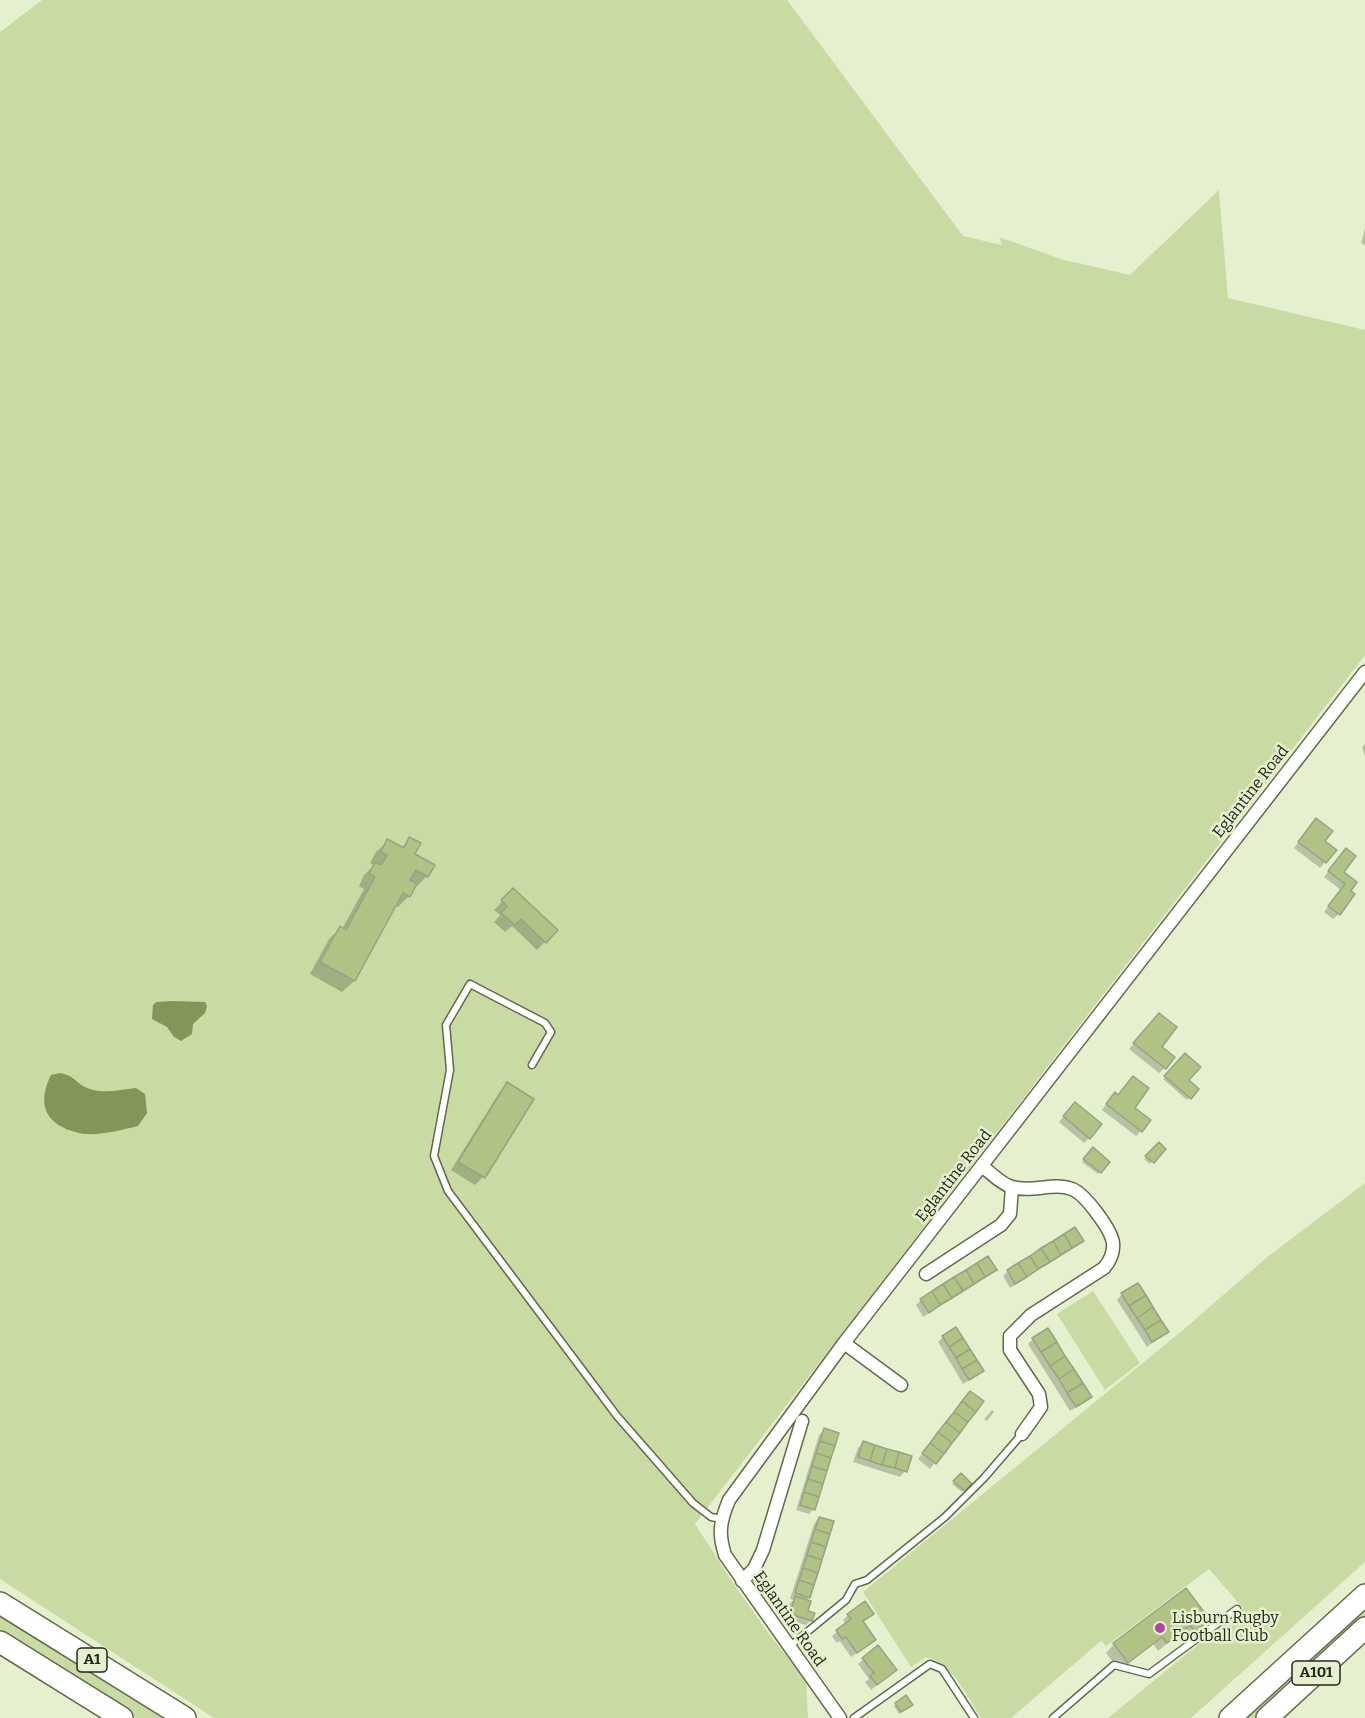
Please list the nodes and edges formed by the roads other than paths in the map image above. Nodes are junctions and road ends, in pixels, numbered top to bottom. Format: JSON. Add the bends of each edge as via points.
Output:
{"nodes":[{"id":1,"x":1365,"y":672,"type":"edge"},
{"id":2,"x":532,"y":1065,"type":"dead end"},
{"id":3,"x":982,"y":1166,"type":"junction"},
{"id":4,"x":1012,"y":1187,"type":"junction"},
{"id":5,"x":926,"y":1274,"type":"dead end"},
{"id":6,"x":844,"y":1343,"type":"junction"},
{"id":7,"x":901,"y":1385,"type":"dead end"},
{"id":8,"x":802,"y":1421,"type":"dead end"},
{"id":9,"x":1022,"y":1434,"type":"joint"},
{"id":10,"x":722,"y":1519,"type":"junction"},
{"id":11,"x":742,"y":1581,"type":"junction"},
{"id":12,"x":1365,"y":1594,"type":"edge"},
{"id":13,"x":0,"y":1603,"type":"edge"},
{"id":14,"x":1237,"y":1609,"type":"dead end"},
{"id":15,"x":1365,"y":1628,"type":"edge"},
{"id":16,"x":0,"y":1642,"type":"edge"},
{"id":17,"x":789,"y":1647,"type":"junction"},
{"id":18,"x":122,"y":1718,"type":"edge"},
{"id":19,"x":185,"y":1718,"type":"edge"},
{"id":20,"x":840,"y":1718,"type":"edge"},
{"id":21,"x":854,"y":1718,"type":"edge"},
{"id":22,"x":974,"y":1718,"type":"edge"},
{"id":23,"x":1053,"y":1718,"type":"edge"},
{"id":24,"x":1230,"y":1718,"type":"edge"},
{"id":25,"x":1267,"y":1718,"type":"edge"}],
"edges":[{"from":1,"to":3,"type":"street","name":"Eglantine Road"},
{"from":2,"to":10,"type":"lane","via":[[551,1032],[545,1023],[470,984],[446,1025],[450,1070],[434,1156],[448,1191],[617,1416],[693,1503],[711,1517]]},
{"from":3,"to":4,"type":"street"},
{"from":3,"to":6,"type":"street","name":"Eglantine Road"},
{"from":4,"to":5,"type":"street","via":[[1010,1214],[1001,1225]]},
{"from":4,"to":9,"type":"street","via":[[1074,1190],[1090,1203],[1113,1244],[1113,1253],[1104,1268],[1030,1315],[1010,1336],[1010,1350],[1039,1394],[1041,1407]]},
{"from":6,"to":7,"type":"street"},
{"from":6,"to":10,"type":"street","name":"Eglantine Road","via":[[746,1475]]},
{"from":8,"to":11,"type":"street","via":[[763,1550],[754,1569]]},
{"from":9,"to":17,"type":"lane","via":[[945,1517],[867,1580],[855,1584],[846,1600]]},
{"from":10,"to":11,"type":"street","name":"Eglantine Road","via":[[725,1555]]},
{"from":11,"to":17,"type":"street","name":"Eglantine Road"},
{"from":12,"to":24,"type":"highway","number":"A101"},
{"from":13,"to":19,"type":"highway","number":"A1"},
{"from":14,"to":23,"type":"lane","via":[[1149,1674],[1114,1665]]},
{"from":15,"to":25,"type":"highway","number":"A101"},
{"from":16,"to":18,"type":"highway","number":"A1"},
{"from":17,"to":20,"type":"street","name":"Eglantine Road"},
{"from":21,"to":22,"type":"lane","via":[[930,1664],[942,1669]]}]}
